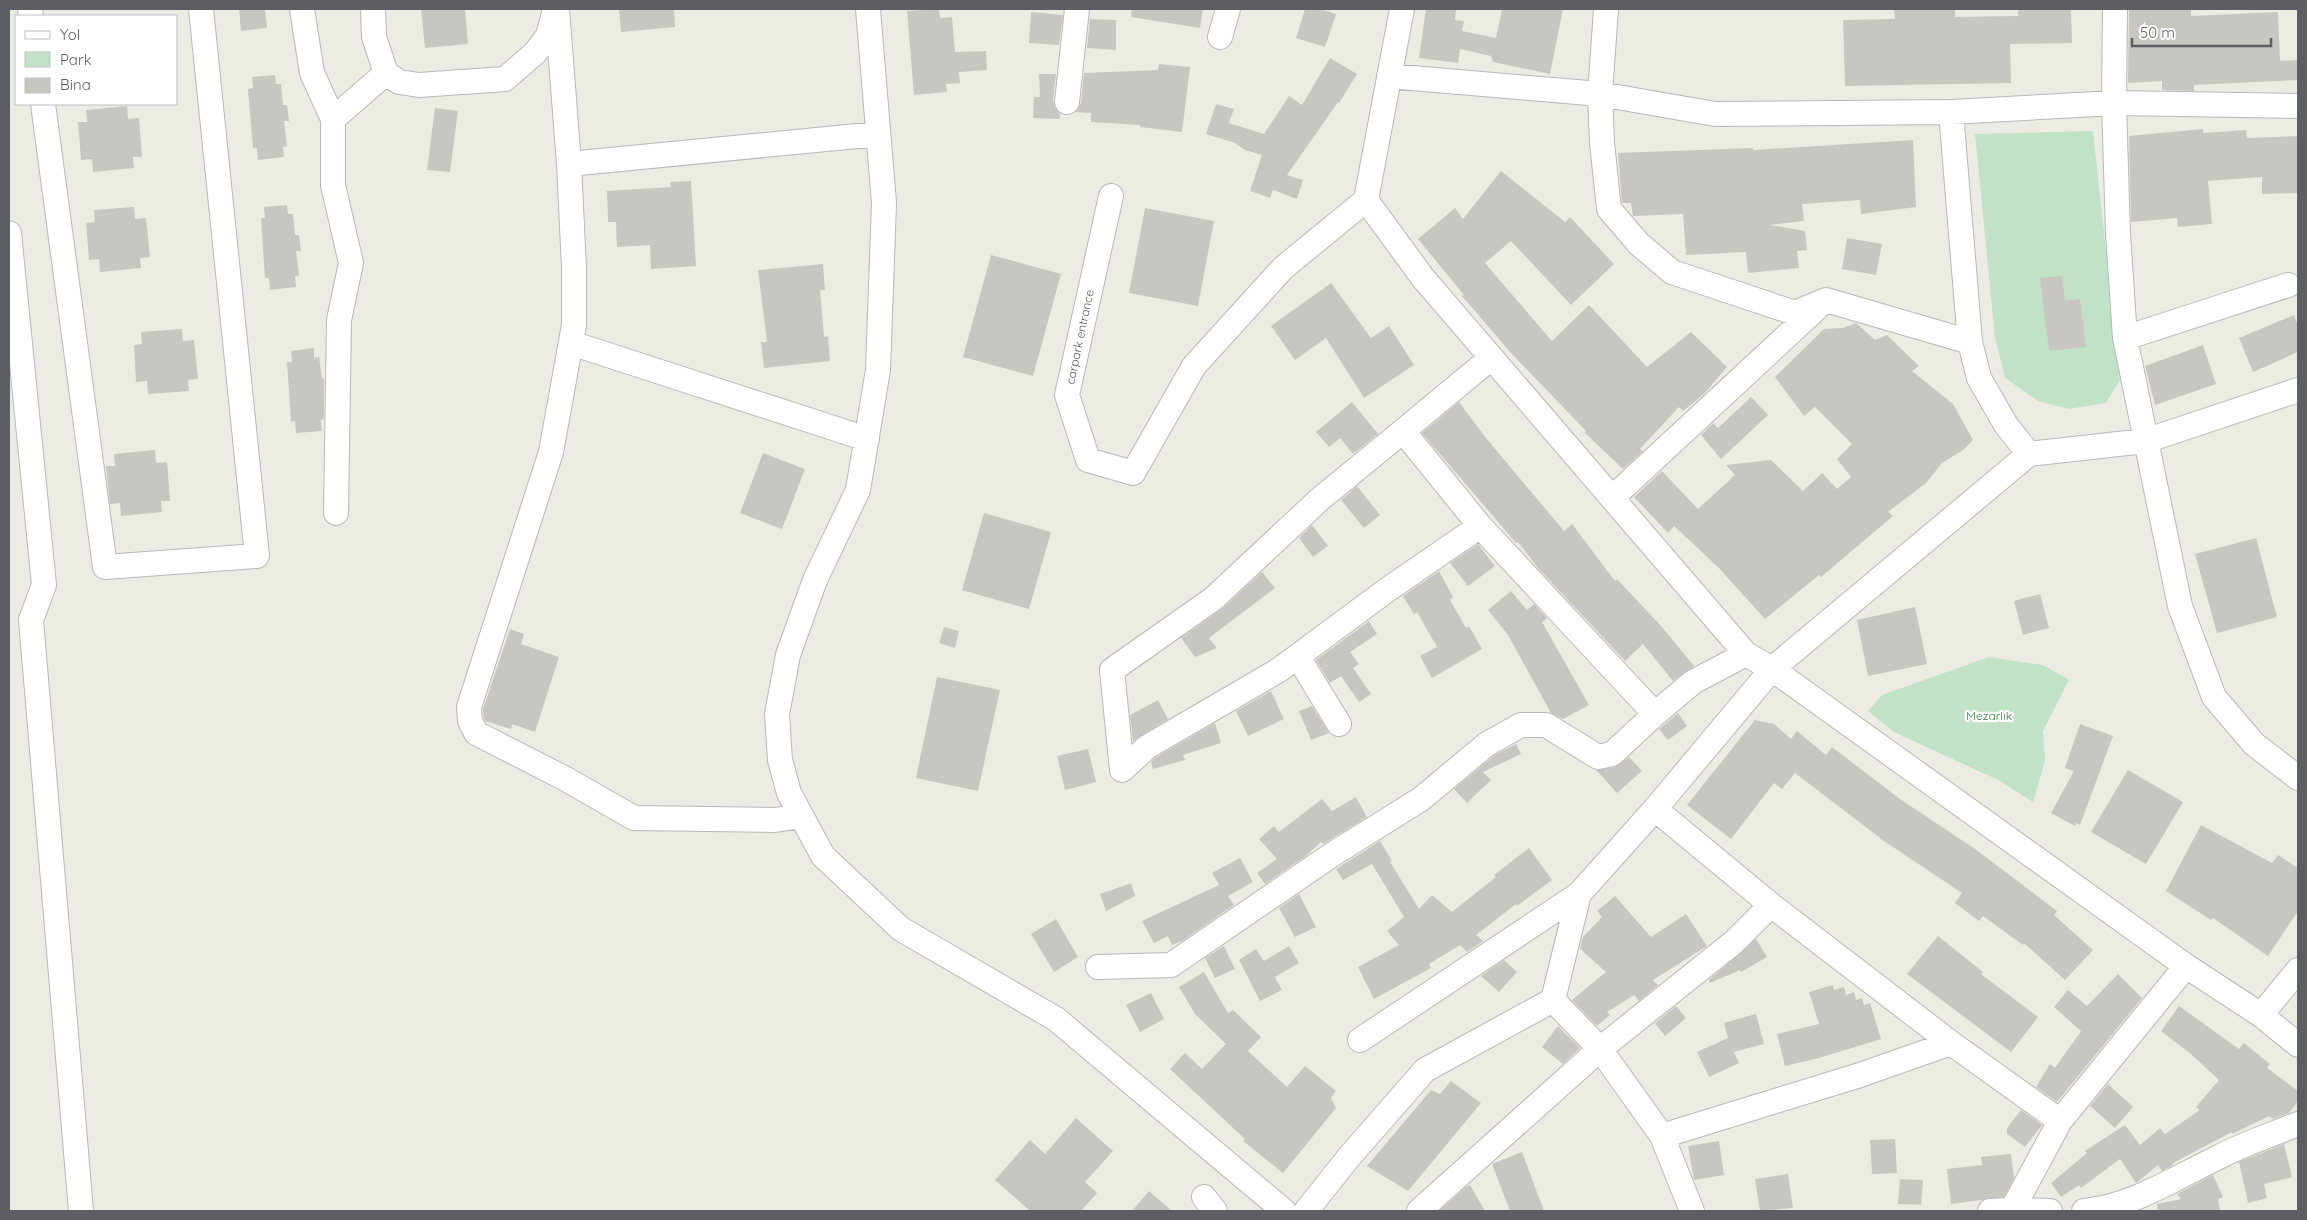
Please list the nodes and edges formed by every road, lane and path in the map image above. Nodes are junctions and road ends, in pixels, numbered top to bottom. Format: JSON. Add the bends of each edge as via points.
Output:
{"nodes":[{"id":1,"x":202,"y":9,"type":"edge"},
{"id":2,"x":302,"y":9,"type":"edge"},
{"id":3,"x":373,"y":9,"type":"edge"},
{"id":4,"x":556,"y":9,"type":"edge"},
{"id":5,"x":868,"y":9,"type":"edge"},
{"id":6,"x":1077,"y":9,"type":"edge"},
{"id":7,"x":1228,"y":9,"type":"edge"},
{"id":8,"x":1402,"y":9,"type":"edge"},
{"id":9,"x":1606,"y":9,"type":"edge"},
{"id":10,"x":2115,"y":9,"type":"edge"},
{"id":11,"x":1220,"y":37,"type":"dead end"},
{"id":12,"x":386,"y":73,"type":"junction"},
{"id":13,"x":1389,"y":76,"type":"junction"},
{"id":14,"x":1600,"y":94,"type":"junction"},
{"id":15,"x":1066,"y":102,"type":"dead end"},
{"id":16,"x":2114,"y":102,"type":"junction"},
{"id":17,"x":43,"y":105,"type":"edge"},
{"id":18,"x":2298,"y":106,"type":"edge"},
{"id":19,"x":1951,"y":112,"type":"junction"},
{"id":20,"x":332,"y":119,"type":"junction"},
{"id":21,"x":878,"y":134,"type":"junction"},
{"id":22,"x":569,"y":164,"type":"junction"},
{"id":23,"x":1111,"y":196,"type":"dead end"},
{"id":24,"x":1366,"y":200,"type":"junction"},
{"id":25,"x":9,"y":233,"type":"edge"},
{"id":26,"x":2288,"y":285,"type":"dead end"},
{"id":27,"x":1826,"y":300,"type":"junction"},
{"id":28,"x":2125,"y":338,"type":"junction"},
{"id":29,"x":1970,"y":342,"type":"junction"},
{"id":30,"x":571,"y":344,"type":"junction"},
{"id":31,"x":1491,"y":358,"type":"junction"},
{"id":32,"x":2298,"y":390,"type":"edge"},
{"id":33,"x":1403,"y":431,"type":"junction"},
{"id":34,"x":867,"y":439,"type":"junction"},
{"id":35,"x":2145,"y":441,"type":"junction"},
{"id":36,"x":2029,"y":454,"type":"junction"},
{"id":37,"x":1612,"y":498,"type":"junction"},
{"id":38,"x":336,"y":513,"type":"dead end"},
{"id":39,"x":1480,"y":526,"type":"junction"},
{"id":40,"x":1746,"y":654,"type":"junction"},
{"id":41,"x":1298,"y":657,"type":"junction"},
{"id":42,"x":1772,"y":669,"type":"junction"},
{"id":43,"x":1655,"y":714,"type":"junction"},
{"id":44,"x":1339,"y":724,"type":"dead end"},
{"id":45,"x":2298,"y":778,"type":"edge"},
{"id":46,"x":1655,"y":809,"type":"junction"},
{"id":47,"x":801,"y":816,"type":"junction"},
{"id":48,"x":1579,"y":894,"type":"junction"},
{"id":49,"x":1771,"y":905,"type":"junction"},
{"id":50,"x":2186,"y":966,"type":"junction"},
{"id":51,"x":1098,"y":967,"type":"dead end"},
{"id":52,"x":2298,"y":970,"type":"edge"},
{"id":53,"x":1553,"y":1000,"type":"junction"},
{"id":54,"x":2261,"y":1015,"type":"junction"},
{"id":55,"x":1360,"y":1040,"type":"dead end"},
{"id":56,"x":1951,"y":1043,"type":"junction"},
{"id":57,"x":2298,"y":1045,"type":"edge"},
{"id":58,"x":1600,"y":1049,"type":"junction"},
{"id":59,"x":2060,"y":1121,"type":"junction"},
{"id":60,"x":2298,"y":1124,"type":"edge"},
{"id":61,"x":1662,"y":1136,"type":"junction"},
{"id":62,"x":2001,"y":1210,"type":"edge"},
{"id":63,"x":81,"y":1211,"type":"edge"},
{"id":64,"x":1284,"y":1211,"type":"edge"},
{"id":65,"x":1306,"y":1211,"type":"edge"},
{"id":66,"x":1419,"y":1211,"type":"edge"},
{"id":67,"x":1692,"y":1211,"type":"edge"},
{"id":68,"x":2050,"y":1211,"type":"edge"},
{"id":69,"x":2084,"y":1211,"type":"edge"}],
"edges":[{"from":1,"to":17,"type":"street","via":[[257,556],[105,567]]},
{"from":2,"to":20,"type":"street","via":[[312,73]]},
{"from":3,"to":12,"type":"street","via":[[374,38]]},
{"from":4,"to":12,"type":"street","via":[[548,36],[535,53],[505,79],[419,85],[399,82]]},
{"from":4,"to":22,"type":"street"},
{"from":5,"to":21,"type":"street"},
{"from":6,"to":15,"type":"street"},
{"from":7,"to":11,"type":"street"},
{"from":8,"to":13,"type":"street"},
{"from":9,"to":14,"type":"street"},
{"from":10,"to":16,"type":"street"},
{"from":12,"to":20,"type":"street"},
{"from":13,"to":14,"type":"street"},
{"from":13,"to":24,"type":"street"},
{"from":14,"to":19,"type":"street","via":[[1715,114]]},
{"from":14,"to":27,"type":"street","via":[[1609,209],[1639,244],[1672,272],[1795,313]]},
{"from":16,"to":18,"type":"street"},
{"from":16,"to":19,"type":"street"},
{"from":16,"to":28,"type":"street"},
{"from":19,"to":29,"type":"street"},
{"from":20,"to":38,"type":"street","via":[[333,185],[351,263],[339,320]]},
{"from":21,"to":22,"type":"street"},
{"from":21,"to":34,"type":"street","via":[[884,203],[882,271],[878,370]]},
{"from":22,"to":30,"type":"street","via":[[574,268]]},
{"from":23,"to":24,"type":"street","name":"carpark entrance","via":[[1067,395],[1088,460],[1133,473],[1194,366],[1283,268]]},
{"from":24,"to":31,"type":"street","via":[[1423,278]]},
{"from":25,"to":63,"type":"street","via":[[44,584],[31,620]]},
{"from":26,"to":28,"type":"street"},
{"from":27,"to":29,"type":"street"},
{"from":27,"to":37,"type":"street"},
{"from":28,"to":35,"type":"street"},
{"from":29,"to":36,"type":"street","via":[[1979,378],[2006,425]]},
{"from":30,"to":34,"type":"street"},
{"from":30,"to":47,"type":"street","via":[[551,452],[469,707],[470,721],[476,733],[634,818],[775,820]]},
{"from":31,"to":33,"type":"street"},
{"from":31,"to":37,"type":"street"},
{"from":32,"to":35,"type":"street"},
{"from":33,"to":39,"type":"street"},
{"from":33,"to":41,"type":"street","via":[[1320,499],[1213,599],[1112,670],[1122,770],[1147,747]]},
{"from":34,"to":47,"type":"street","via":[[858,490],[815,580],[788,655],[777,714],[780,760],[788,793]]},
{"from":35,"to":36,"type":"street"},
{"from":35,"to":45,"type":"street","via":[[2180,606],[2214,697],[2254,744]]},
{"from":36,"to":42,"type":"street"},
{"from":37,"to":40,"type":"street"},
{"from":39,"to":41,"type":"street"},
{"from":39,"to":43,"type":"street"},
{"from":40,"to":42,"type":"street"},
{"from":40,"to":43,"type":"street","via":[[1693,682]]},
{"from":41,"to":44,"type":"street"},
{"from":42,"to":46,"type":"street"},
{"from":42,"to":50,"type":"street"},
{"from":43,"to":51,"type":"street","via":[[1612,754],[1598,757],[1546,725],[1520,725],[1488,744],[1421,799],[1171,965]]},
{"from":46,"to":48,"type":"street"},
{"from":46,"to":49,"type":"street"},
{"from":47,"to":64,"type":"street","via":[[824,856],[902,929],[1056,1019]]},
{"from":48,"to":53,"type":"street"},
{"from":48,"to":55,"type":"street"},
{"from":49,"to":56,"type":"street"},
{"from":49,"to":58,"type":"street","via":[[1734,942]]},
{"from":50,"to":54,"type":"street"},
{"from":50,"to":59,"type":"street"},
{"from":52,"to":54,"type":"street"},
{"from":53,"to":58,"type":"street"},
{"from":53,"to":65,"type":"street","via":[[1425,1070],[1349,1156]]},
{"from":54,"to":57,"type":"street"},
{"from":56,"to":59,"type":"street"},
{"from":56,"to":61,"type":"street","via":[[1860,1075]]},
{"from":58,"to":61,"type":"street"},
{"from":58,"to":66,"type":"street"},
{"from":59,"to":62,"type":"street"},
{"from":60,"to":69,"type":"street","via":[[2217,1157],[2148,1195]]},
{"from":61,"to":67,"type":"street"},
{"from":62,"to":68,"type":"street"}]}
